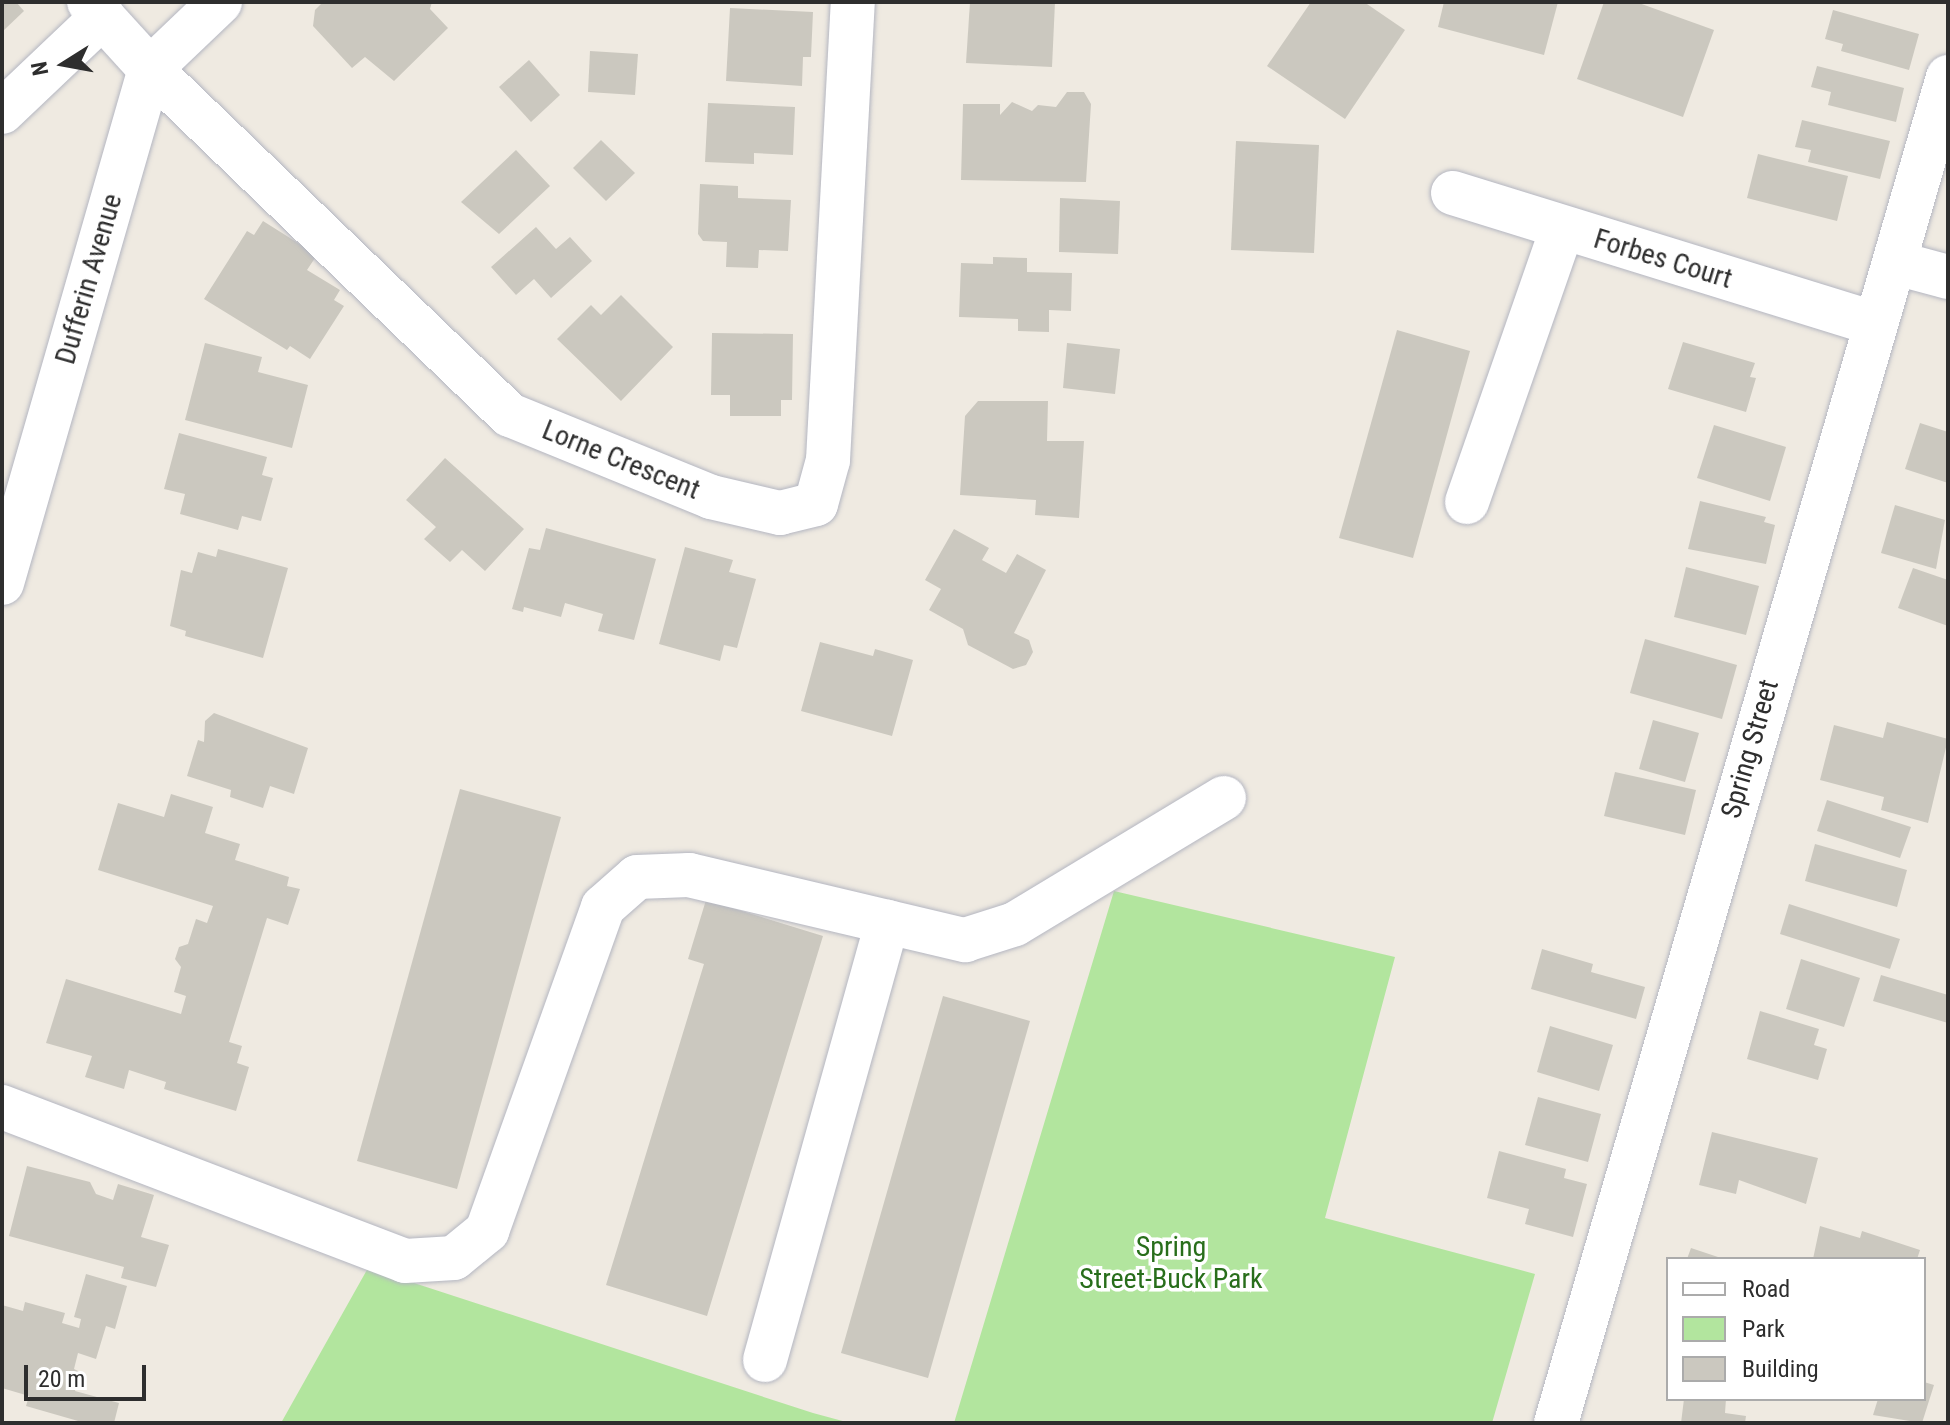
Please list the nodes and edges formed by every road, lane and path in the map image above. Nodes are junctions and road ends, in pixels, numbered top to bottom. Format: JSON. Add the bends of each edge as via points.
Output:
{"nodes":[{"id":1,"x":220,"y":2,"type":"edge"},
{"id":2,"x":853,"y":2,"type":"edge"},
{"id":3,"x":96,"y":9,"type":"edge"},
{"id":4,"x":150,"y":69,"type":"junction"},
{"id":5,"x":1948,"y":77,"type":"edge"},
{"id":6,"x":2,"y":112,"type":"edge"},
{"id":7,"x":1453,"y":193,"type":"dead end"},
{"id":8,"x":1562,"y":229,"type":"junction"},
{"id":9,"x":1896,"y":263,"type":"junction"},
{"id":10,"x":1948,"y":277,"type":"edge"},
{"id":11,"x":1873,"y":323,"type":"junction"},
{"id":12,"x":1467,"y":502,"type":"dead end"},
{"id":13,"x":2,"y":583,"type":"edge"},
{"id":14,"x":1224,"y":798,"type":"dead end"},
{"id":15,"x":887,"y":922,"type":"junction"},
{"id":16,"x":2,"y":1107,"type":"edge"},
{"id":17,"x":765,"y":1360,"type":"dead end"},
{"id":18,"x":1556,"y":1423,"type":"edge"}],
"edges":[{"from":1,"to":4,"type":"street"},
{"from":2,"to":4,"type":"street","name":"Lorne Crescent","via":[[828,460],[816,504],[780,513],[711,497],[510,415]]},
{"from":3,"to":4,"type":"street","name":"Lorne Crescent"},
{"from":3,"to":6,"type":"street"},
{"from":4,"to":13,"type":"street","name":"Dufferin Avenue"},
{"from":5,"to":9,"type":"street","name":"Spring Street"},
{"from":7,"to":8,"type":"street","name":"Forbes Court"},
{"from":8,"to":11,"type":"street","name":"Forbes Court"},
{"from":8,"to":12,"type":"street"},
{"from":9,"to":10,"type":"street"},
{"from":9,"to":11,"type":"street","name":"Spring Street"},
{"from":11,"to":18,"type":"street","name":"Spring Street"},
{"from":14,"to":15,"type":"street","via":[[1015,924],[965,940]]},
{"from":15,"to":16,"type":"street","via":[[689,875],[637,877],[603,907],[487,1231],[454,1258],[405,1261]]},
{"from":15,"to":17,"type":"street"}]}
